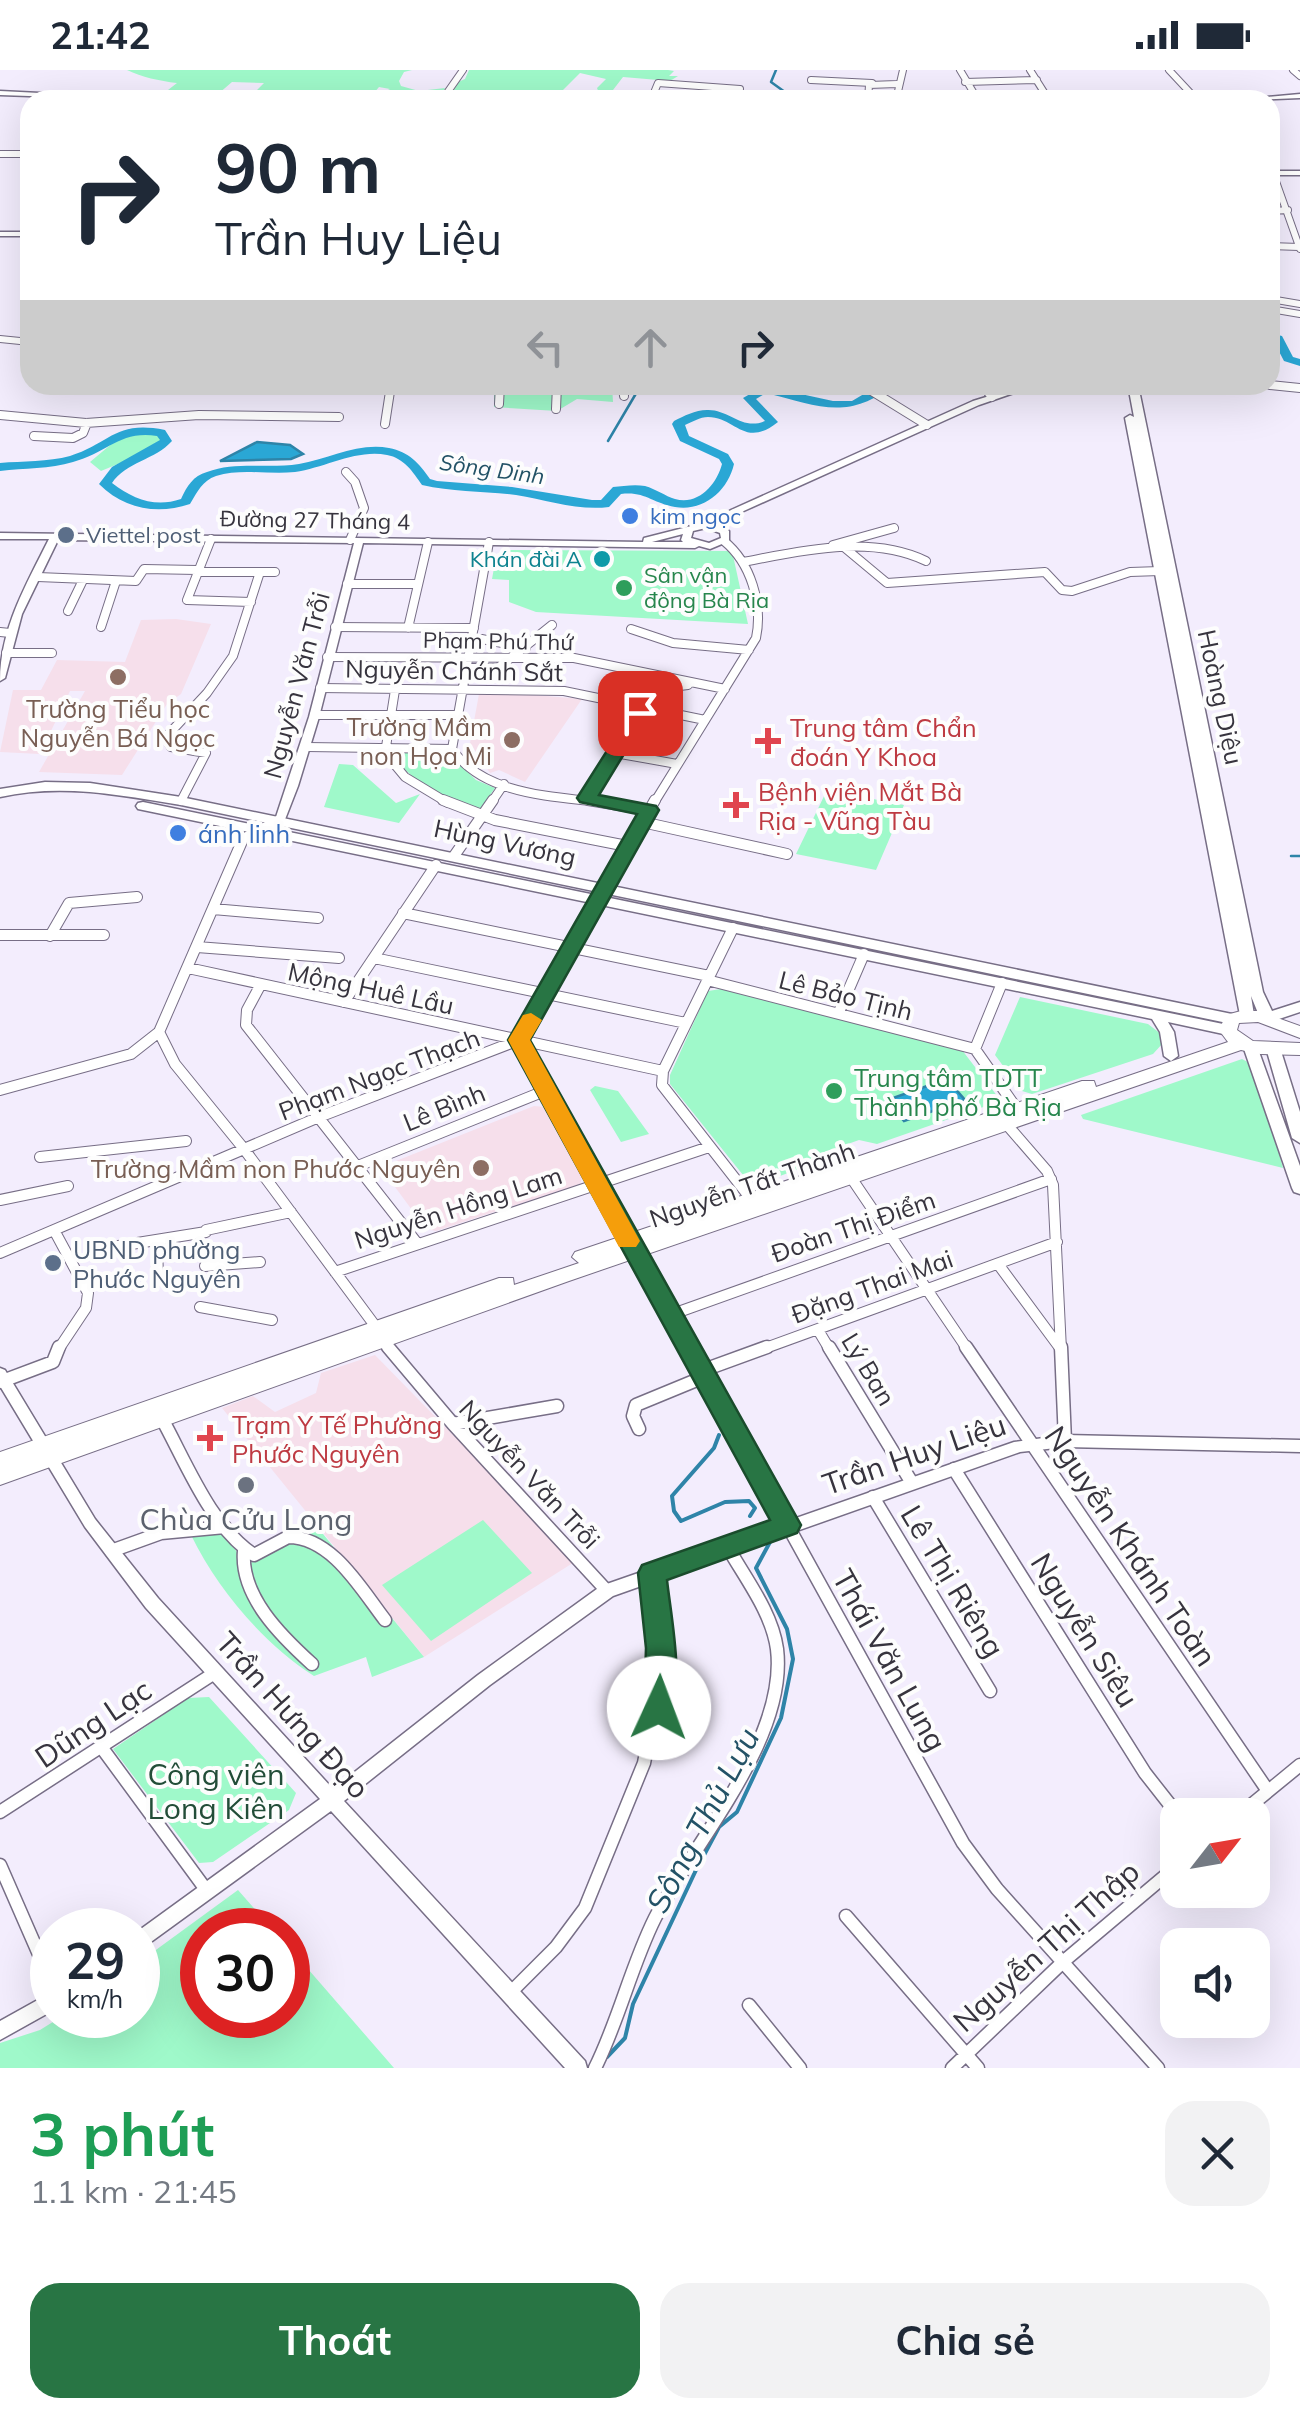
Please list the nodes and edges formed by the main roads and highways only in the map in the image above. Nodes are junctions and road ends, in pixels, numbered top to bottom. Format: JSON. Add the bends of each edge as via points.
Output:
{"nodes":[{"id":1,"x":1126,"y":395,"type":"edge"},
{"id":2,"x":1136,"y":395,"type":"edge"},
{"id":3,"x":1163,"y":564,"type":"junction"},
{"id":4,"x":1201,"y":743,"type":"junction"},
{"id":5,"x":0,"y":794,"type":"edge"},
{"id":6,"x":602,"y":893,"type":"junction"},
{"id":7,"x":1300,"y":1006,"type":"edge"},
{"id":8,"x":1157,"y":1016,"type":"junction"},
{"id":9,"x":1270,"y":1020,"type":"junction"},
{"id":10,"x":1238,"y":1032,"type":"junction"},
{"id":11,"x":1290,"y":1039,"type":"edge"},
{"id":12,"x":1171,"y":1056,"type":"junction"},
{"id":13,"x":1013,"y":1118,"type":"junction"},
{"id":14,"x":1300,"y":1138,"type":"edge"},
{"id":15,"x":1300,"y":1188,"type":"edge"},
{"id":16,"x":632,"y":1247,"type":"junction"},
{"id":17,"x":379,"y":1334,"type":"junction"},
{"id":18,"x":45,"y":1452,"type":"junction"},
{"id":19,"x":0,"y":1460,"type":"edge"},
{"id":20,"x":0,"y":1477,"type":"edge"}],
"edges":[{"from":1,"to":3,"type":"main road","name":"Hoàng Diệu"},
{"from":2,"to":3,"type":"main road","name":"Hoàng Diệu"},
{"from":3,"to":4,"type":"main road","name":"Hoàng Diệu"},
{"from":4,"to":9,"type":"main road","name":"Hoàng Diệu","via":[[1256,992]]},
{"from":4,"to":10,"type":"main road","name":"Hoàng Diệu"},
{"from":5,"to":6,"type":"main road","name":"Hùng Vương","via":[[88,796]]},
{"from":5,"to":6,"type":"main road","name":"Hùng Vương","via":[[93,787],[181,801]]},
{"from":6,"to":8,"type":"main road","name":"Hùng Vương","via":[[733,928]]},
{"from":6,"to":10,"type":"main road","name":"Hùng Vương"},
{"from":7,"to":9,"type":"main road"},
{"from":8,"to":10,"type":"main road","name":"Hùng Vương"},
{"from":8,"to":12,"type":"main road"},
{"from":9,"to":10,"type":"main road"},
{"from":9,"to":11,"type":"main road"},
{"from":10,"to":11,"type":"main road"},
{"from":10,"to":12,"type":"main road","name":"Nguyễn Tất Thành"},
{"from":10,"to":13,"type":"main road","name":"Nguyễn Tất Thành"},
{"from":10,"to":15,"type":"main road","name":"Hoàng Diệu"},
{"from":11,"to":14,"type":"main road"},
{"from":12,"to":13,"type":"main road","name":"Nguyễn Tất Thành"},
{"from":13,"to":16,"type":"main road","name":"Nguyễn Tất Thành","via":[[852,1179]]},
{"from":13,"to":16,"type":"main road","name":"Nguyễn Tất Thành","via":[[751,1199]]},
{"from":16,"to":17,"type":"main road","name":"Nguyễn Tất Thành"},
{"from":17,"to":18,"type":"main road","name":"Nguyễn Tất Thành"},
{"from":17,"to":18,"type":"main road","name":"Nguyễn Tất Thành","via":[[160,1417]]},
{"from":18,"to":19,"type":"main road","name":"Nguyễn Tất Thành"},
{"from":18,"to":20,"type":"main road","name":"Nguyễn Tất Thành"}]}
